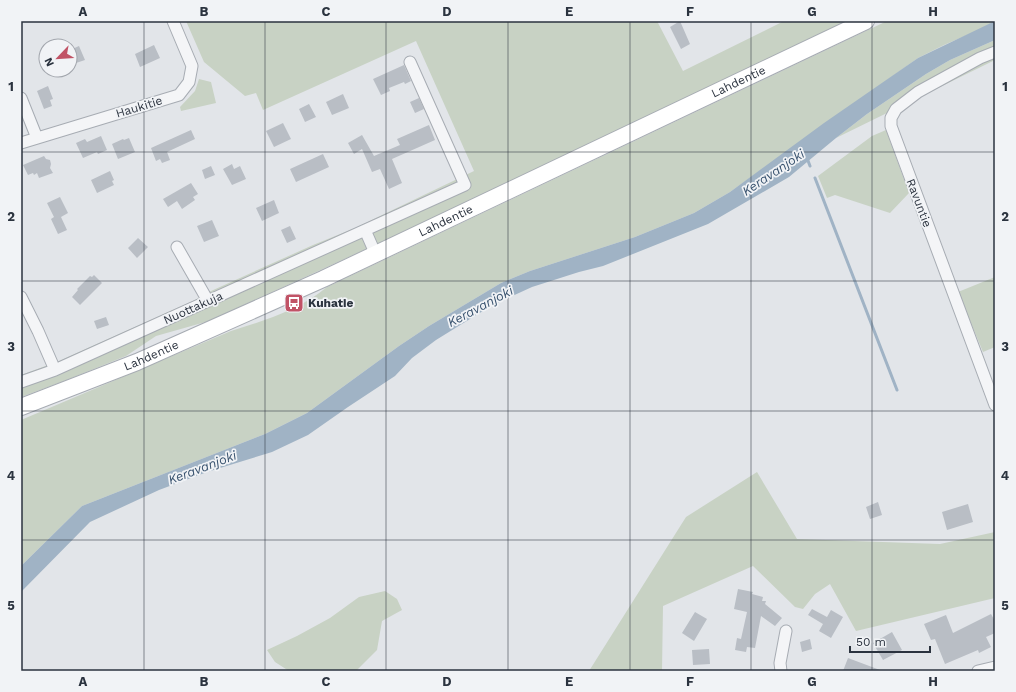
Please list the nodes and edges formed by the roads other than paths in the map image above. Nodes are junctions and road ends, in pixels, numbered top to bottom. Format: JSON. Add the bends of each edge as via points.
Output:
{"nodes":[{"id":1,"x":173,"y":21,"type":"edge"},
{"id":2,"x":866,"y":21,"type":"edge"},
{"id":3,"x":995,"y":52,"type":"edge"},
{"id":4,"x":410,"y":62,"type":"dead end"},
{"id":5,"x":21,"y":98,"type":"edge"},
{"id":6,"x":37,"y":138,"type":"junction"},
{"id":7,"x":21,"y":143,"type":"edge"},
{"id":8,"x":365,"y":230,"type":"junction"},
{"id":9,"x":177,"y":247,"type":"dead end"},
{"id":10,"x":376,"y":254,"type":"junction"},
{"id":11,"x":21,"y":297,"type":"edge"},
{"id":12,"x":208,"y":301,"type":"junction"},
{"id":13,"x":55,"y":370,"type":"junction"},
{"id":14,"x":21,"y":382,"type":"edge"},
{"id":15,"x":995,"y":405,"type":"edge"},
{"id":16,"x":21,"y":407,"type":"edge"},
{"id":17,"x":786,"y":631,"type":"dead end"},
{"id":18,"x":995,"y":667,"type":"edge"},
{"id":19,"x":781,"y":671,"type":"edge"},
{"id":20,"x":978,"y":671,"type":"edge"}],
"edges":[{"from":1,"to":6,"type":"street","name":"Haukitie","via":[[192,66],[189,82],[180,95]]},
{"from":2,"to":10,"type":"main road","name":"Lahdentie"},
{"from":3,"to":15,"type":"street","name":"Ravuntie","via":[[918,92],[896,109],[891,118],[891,126]]},
{"from":4,"to":8,"type":"street","name":"Nuottakuja","via":[[465,185]]},
{"from":5,"to":6,"type":"street"},
{"from":6,"to":7,"type":"street","name":"Haukitie"},
{"from":8,"to":10,"type":"street"},
{"from":8,"to":12,"type":"street","name":"Nuottakuja"},
{"from":9,"to":12,"type":"street"},
{"from":10,"to":16,"type":"main road","name":"Lahdentie","via":[[137,362]]},
{"from":11,"to":13,"type":"street"},
{"from":12,"to":13,"type":"street","name":"Nuottakuja"},
{"from":13,"to":14,"type":"street","name":"Nuottakuja"},
{"from":17,"to":19,"type":"street"},
{"from":18,"to":20,"type":"street"}]}
